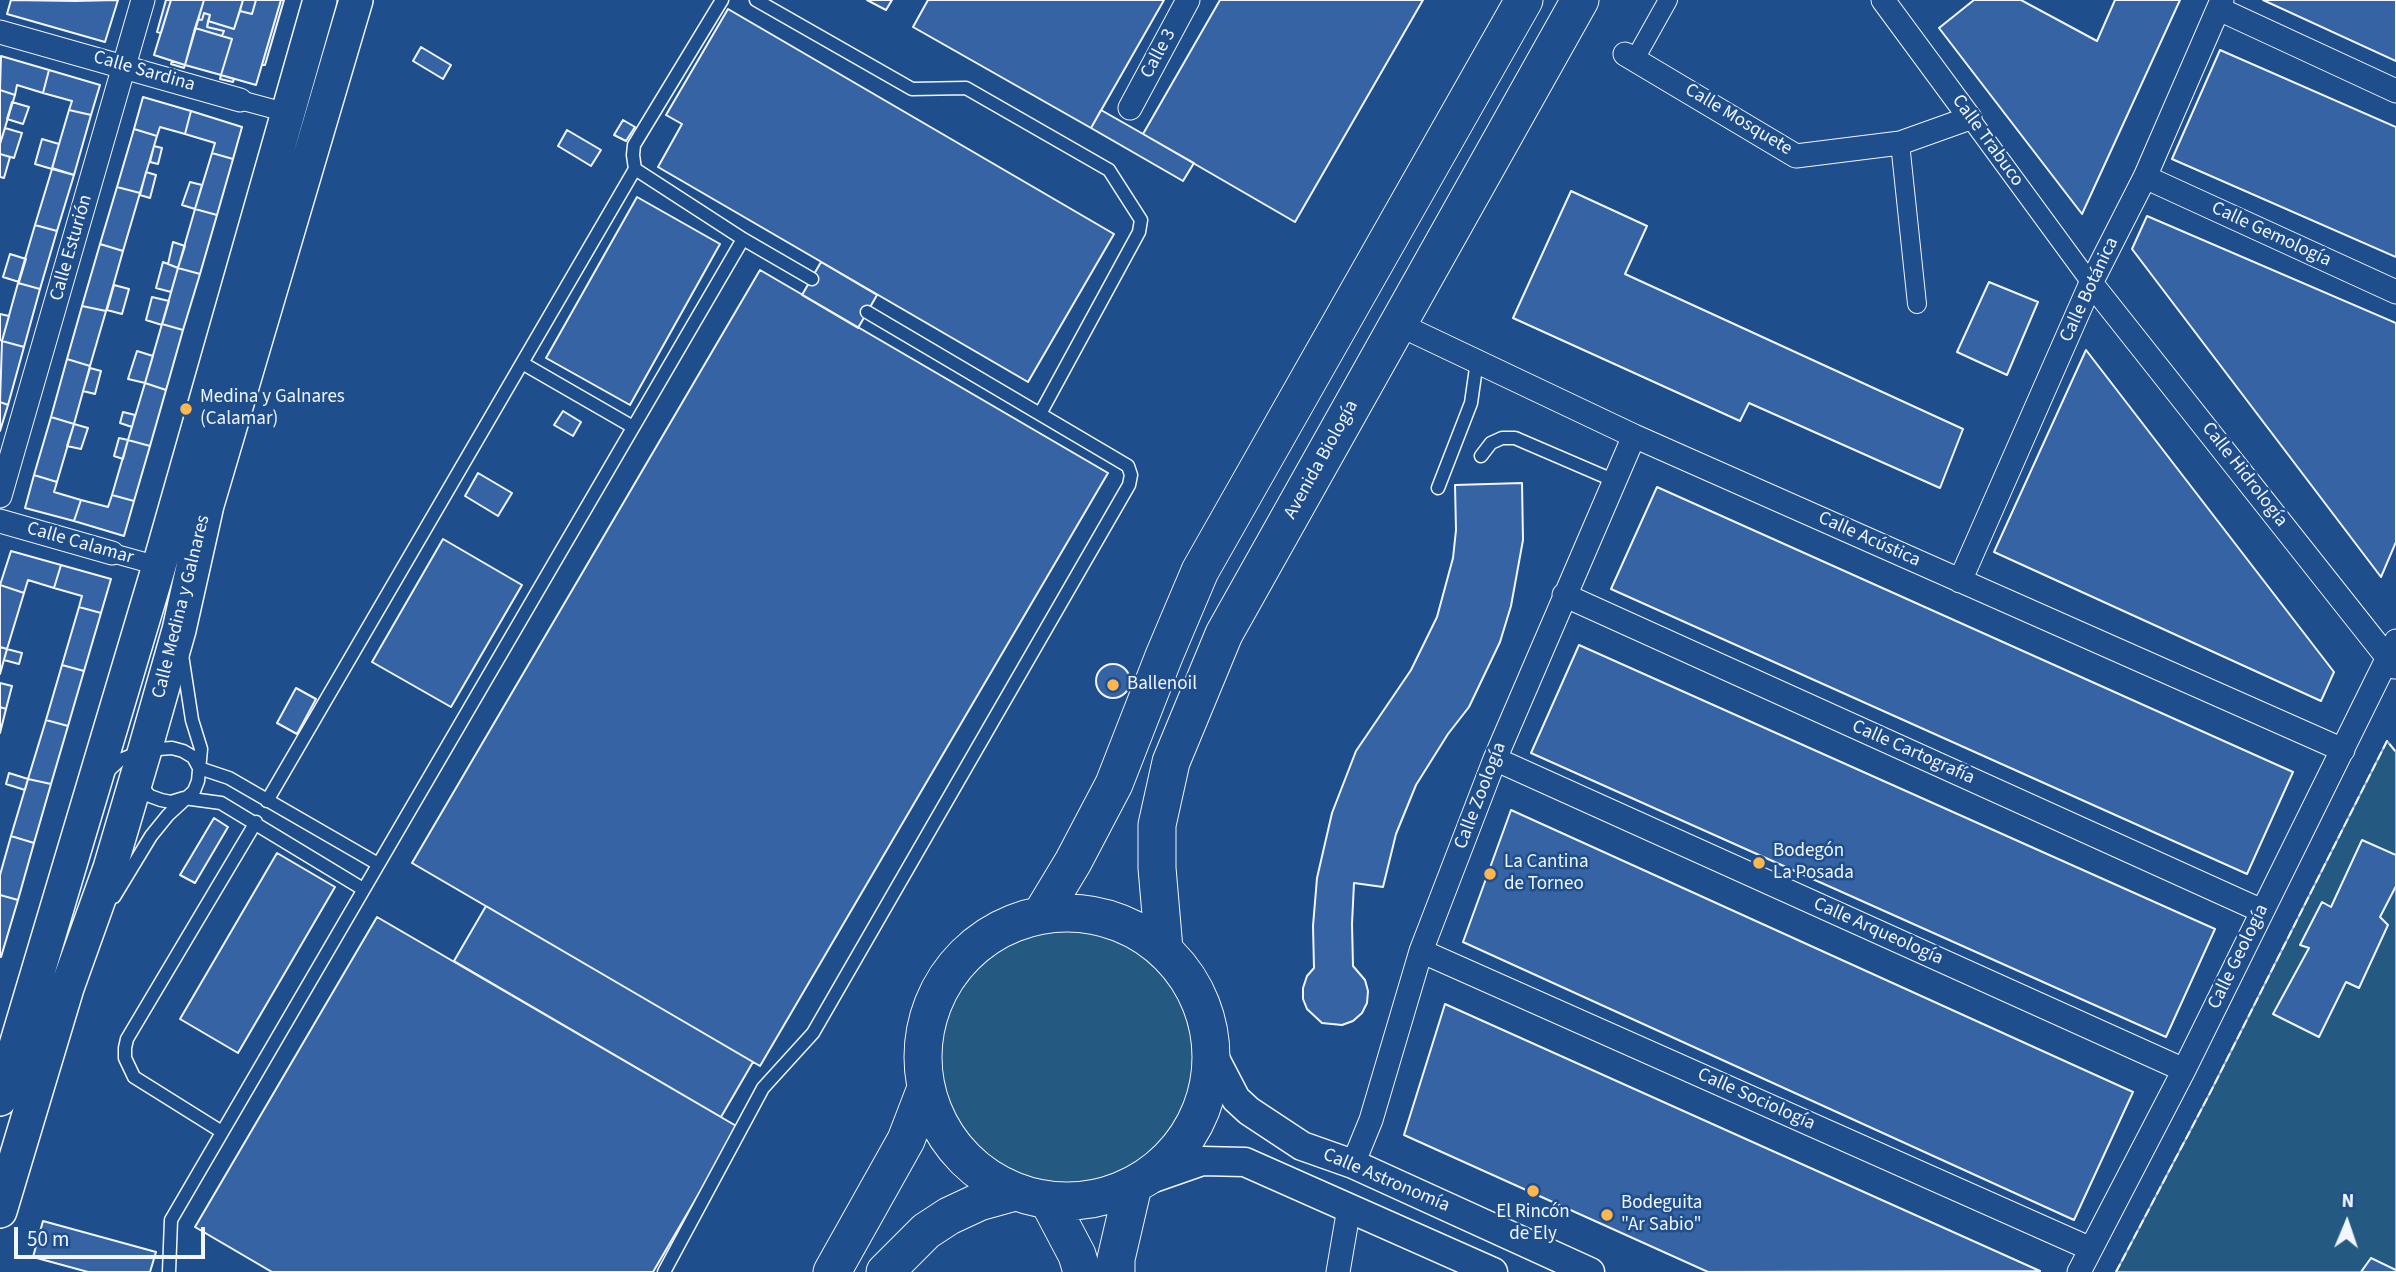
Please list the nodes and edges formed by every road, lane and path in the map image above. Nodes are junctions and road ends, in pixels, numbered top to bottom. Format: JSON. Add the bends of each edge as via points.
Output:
{"nodes":[{"id":1,"x":143,"y":0,"type":"edge"},
{"id":2,"x":320,"y":0,"type":"edge"},
{"id":3,"x":356,"y":0,"type":"edge"},
{"id":4,"x":756,"y":0,"type":"edge"},
{"id":5,"x":1188,"y":0,"type":"edge"},
{"id":6,"x":1524,"y":0,"type":"edge"},
{"id":7,"x":1580,"y":0,"type":"edge"},
{"id":8,"x":1668,"y":0,"type":"edge"},
{"id":9,"x":1883,"y":0,"type":"edge"},
{"id":10,"x":718,"y":1,"type":"edge"},
{"id":11,"x":2221,"y":5,"type":"edge"},
{"id":12,"x":0,"y":32,"type":"edge"},
{"id":13,"x":1630,"y":56,"type":"joint"},
{"id":14,"x":124,"y":67,"type":"junction"},
{"id":15,"x":2396,"y":91,"type":"edge"},
{"id":16,"x":240,"y":100,"type":"joint"},
{"id":17,"x":1130,"y":108,"type":"dead end"},
{"id":18,"x":288,"y":113,"type":"junction"},
{"id":19,"x":1970,"y":118,"type":"junction"},
{"id":20,"x":1900,"y":143,"type":"junction"},
{"id":21,"x":635,"y":169,"type":"junction"},
{"id":22,"x":2145,"y":177,"type":"junction"},
{"id":23,"x":743,"y":239,"type":"junction"},
{"id":24,"x":811,"y":279,"type":"dead end"},
{"id":25,"x":2091,"y":283,"type":"junction"},
{"id":26,"x":2396,"y":292,"type":"edge"},
{"id":27,"x":1917,"y":304,"type":"dead end"},
{"id":28,"x":867,"y":312,"type":"dead end"},
{"id":29,"x":1398,"y":324,"type":"junction"},
{"id":30,"x":1478,"y":362,"type":"junction"},
{"id":31,"x":522,"y":363,"type":"junction"},
{"id":32,"x":1040,"y":414,"type":"junction"},
{"id":33,"x":633,"y":427,"type":"junction"},
{"id":34,"x":1634,"y":436,"type":"junction"},
{"id":35,"x":1481,"y":456,"type":"dead end"},
{"id":36,"x":1615,"y":481,"type":"junction"},
{"id":37,"x":1438,"y":488,"type":"dead end"},
{"id":38,"x":0,"y":496,"type":"edge"},
{"id":39,"x":0,"y":521,"type":"edge"},
{"id":40,"x":112,"y":553,"type":"joint"},
{"id":41,"x":159,"y":566,"type":"junction"},
{"id":42,"x":1961,"y":581,"type":"junction"},
{"id":43,"x":1564,"y":595,"type":"junction"},
{"id":44,"x":179,"y":630,"type":"junction"},
{"id":45,"x":2393,"y":656,"type":"edge"},
{"id":46,"x":2343,"y":750,"type":"junction"},
{"id":47,"x":128,"y":756,"type":"junction"},
{"id":48,"x":1495,"y":759,"type":"junction"},
{"id":49,"x":199,"y":768,"type":"junction"},
{"id":50,"x":235,"y":781,"type":"junction"},
{"id":51,"x":184,"y":798,"type":"junction"},
{"id":52,"x":267,"y":801,"type":"junction"},
{"id":53,"x":221,"y":803,"type":"junction"},
{"id":54,"x":256,"y":822,"type":"junction"},
{"id":55,"x":378,"y":864,"type":"junction"},
{"id":56,"x":363,"y":889,"type":"junction"},
{"id":57,"x":2262,"y":911,"type":"junction"},
{"id":58,"x":1041,"y":915,"type":"junction"},
{"id":59,"x":1164,"y":949,"type":"junction"},
{"id":60,"x":1421,"y":951,"type":"junction"},
{"id":61,"x":79,"y":954,"type":"junction"},
{"id":62,"x":10,"y":1030,"type":"edge"},
{"id":63,"x":1212,"y":1053,"type":"junction"},
{"id":64,"x":2184,"y":1070,"type":"junction"},
{"id":65,"x":926,"y":1088,"type":"junction"},
{"id":66,"x":0,"y":1099,"type":"edge"},
{"id":67,"x":222,"y":1132,"type":"junction"},
{"id":68,"x":1353,"y":1164,"type":"junction"},
{"id":69,"x":1136,"y":1184,"type":"junction"},
{"id":70,"x":1031,"y":1196,"type":"junction"},
{"id":71,"x":1349,"y":1208,"type":"junction"},
{"id":72,"x":0,"y":1211,"type":"edge"},
{"id":73,"x":2091,"y":1250,"type":"junction"},
{"id":74,"x":169,"y":1272,"type":"edge"},
{"id":75,"x":664,"y":1272,"type":"edge"},
{"id":76,"x":832,"y":1272,"type":"edge"},
{"id":77,"x":885,"y":1272,"type":"edge"},
{"id":78,"x":1082,"y":1272,"type":"edge"},
{"id":79,"x":1116,"y":1272,"type":"edge"},
{"id":80,"x":1338,"y":1272,"type":"edge"},
{"id":81,"x":1493,"y":1272,"type":"edge"},
{"id":82,"x":1590,"y":1272,"type":"edge"},
{"id":83,"x":2078,"y":1272,"type":"edge"}],
"edges":[{"from":1,"to":14,"type":"street","name":"Calle Esturión"},
{"from":2,"to":18,"type":"main road","name":"Calle Medina y Galnares"},
{"from":3,"to":44,"type":"main road","name":"Calle Medina y Galnares","via":[[207,505]]},
{"from":4,"to":32,"type":"lane","via":[[912,89],[966,89],[1109,170],[1141,220],[1139,232]]},
{"from":5,"to":17,"type":"street","name":"Calle 3"},
{"from":6,"to":58,"type":"main road","via":[[1199,571],[1114,784]]},
{"from":7,"to":29,"type":"main road","name":"Avenida Biología"},
{"from":8,"to":13,"type":"street"},
{"from":9,"to":19,"type":"street","name":"Calle Trabuco"},
{"from":10,"to":21,"type":"lane","via":[[634,145]]},
{"from":11,"to":15,"type":"street"},
{"from":11,"to":22,"type":"street","name":"Calle Botánica"},
{"from":12,"to":14,"type":"street","name":"Calle Sardina"},
{"from":13,"to":20,"type":"street","name":"Calle Mosquete","via":[[1796,156]]},
{"from":14,"to":16,"type":"street","name":"Calle Sardina"},
{"from":14,"to":38,"type":"street","name":"Calle Esturión"},
{"from":16,"to":18,"type":"street","name":"Calle Sardina"},
{"from":18,"to":41,"type":"main road","name":"Calle Medina y Galnares"},
{"from":19,"to":20,"type":"street","name":"Calle Mosquete"},
{"from":19,"to":25,"type":"street","name":"Calle Trabuco"},
{"from":20,"to":27,"type":"street"},
{"from":21,"to":23,"type":"lane"},
{"from":21,"to":31,"type":"lane"},
{"from":22,"to":25,"type":"street","name":"Calle Botánica"},
{"from":22,"to":26,"type":"street","name":"Calle Gemología"},
{"from":23,"to":24,"type":"lane"},
{"from":23,"to":33,"type":"lane"},
{"from":25,"to":42,"type":"street","name":"Calle Botánica"},
{"from":25,"to":45,"type":"street","name":"Calle Hidrología"},
{"from":28,"to":32,"type":"lane"},
{"from":29,"to":30,"type":"street","name":"Calle Acústica"},
{"from":29,"to":59,"type":"main road","name":"Avenida Biología","via":[[1224,634],[1171,762],[1157,825]]},
{"from":30,"to":34,"type":"street","name":"Calle Acústica"},
{"from":30,"to":37,"type":"lane","via":[[1471,403]]},
{"from":31,"to":33,"type":"lane"},
{"from":31,"to":52,"type":"lane"},
{"from":32,"to":75,"type":"lane","via":[[1128,467],[1129,485],[813,1034],[763,1088]]},
{"from":33,"to":55,"type":"lane"},
{"from":34,"to":36,"type":"street","name":"Calle Zoología"},
{"from":34,"to":42,"type":"street","name":"Calle Acústica"},
{"from":35,"to":36,"type":"lane","via":[[1491,443],[1515,438]]},
{"from":36,"to":43,"type":"street","name":"Calle Zoología"},
{"from":39,"to":40,"type":"street","name":"Calle Calamar"},
{"from":40,"to":41,"type":"street","name":"Calle Calamar"},
{"from":41,"to":47,"type":"main road","name":"Calle Medina y Galnares"},
{"from":42,"to":46,"type":"street","name":"Calle Acústica"},
{"from":43,"to":48,"type":"street","name":"Calle Zoología"},
{"from":43,"to":57,"type":"street","name":"Calle Cartografía"},
{"from":44,"to":47,"type":"main road","name":"Calle Medina y Galnares"},
{"from":44,"to":49,"type":"lane","via":[[192,720],[201,749]]},
{"from":45,"to":46,"type":"street","name":"Calle Geología"},
{"from":46,"to":57,"type":"street","name":"Calle Geología"},
{"from":47,"to":49,"type":"lane","via":[[172,748],[193,757]]},
{"from":47,"to":51,"type":"lane","via":[[150,796],[171,802]]},
{"from":47,"to":61,"type":"main road","name":"Calle Medina y Galnares","via":[[110,869]]},
{"from":47,"to":62,"type":"main road","name":"Calle Medina y Galnares","via":[[95,783]]},
{"from":48,"to":60,"type":"street","name":"Calle Zoología"},
{"from":48,"to":64,"type":"street","name":"Calle Arqueología"},
{"from":49,"to":50,"type":"lane"},
{"from":49,"to":51,"type":"lane","via":[[194,790]]},
{"from":50,"to":52,"type":"lane"},
{"from":50,"to":53,"type":"lane"},
{"from":51,"to":53,"type":"lane"},
{"from":51,"to":61,"type":"lane","via":[[151,836]]},
{"from":52,"to":55,"type":"lane"},
{"from":53,"to":54,"type":"lane"},
{"from":54,"to":56,"type":"lane"},
{"from":54,"to":67,"type":"lane","via":[[125,1048],[134,1077]]},
{"from":55,"to":56,"type":"lane"},
{"from":56,"to":67,"type":"lane"},
{"from":57,"to":64,"type":"street","name":"Calle Geología"},
{"from":58,"to":59,"type":"main road","via":[[1063,912],[1107,918]]},
{"from":58,"to":65,"type":"main road","via":[[993,933],[972,948],[947,977],[929,1012],[924,1037]]},
{"from":59,"to":63,"type":"main road","via":[[1199,996]]},
{"from":60,"to":68,"type":"street","name":"Calle Zoología","via":[[1371,1120]]},
{"from":60,"to":73,"type":"street","name":"Calle Sociología"},
{"from":61,"to":72,"type":"main road","name":"Calle Medina y Galnares"},
{"from":62,"to":66,"type":"main road","name":"Calle Medina y Galnares"},
{"from":63,"to":68,"type":"street","name":"Calle Astronomía","via":[[1234,1096],[1249,1111],[1302,1146]]},
{"from":63,"to":69,"type":"main road","via":[[1205,1104],[1194,1128],[1179,1150]]},
{"from":64,"to":73,"type":"street","name":"Calle Geología"},
{"from":65,"to":70,"type":"main road","via":[[934,1115],[967,1161],[989,1179]]},
{"from":65,"to":76,"type":"main road","via":[[906,1140]]},
{"from":67,"to":74,"type":"lane","via":[[171,1220]]},
{"from":68,"to":82,"type":"street","name":"Calle Astronomía"},
{"from":69,"to":70,"type":"main road","via":[[1070,1202]]},
{"from":69,"to":71,"type":"street","name":"Calle Astronomía","via":[[1202,1161],[1245,1161]]},
{"from":69,"to":79,"type":"main road"},
{"from":70,"to":77,"type":"main road","via":[[979,1202],[949,1216],[926,1231]]},
{"from":70,"to":78,"type":"main road","via":[[1077,1255]]},
{"from":71,"to":80,"type":"street"},
{"from":71,"to":81,"type":"street","name":"Calle Astronomía"},
{"from":73,"to":83,"type":"street","name":"Calle Geología"}]}
